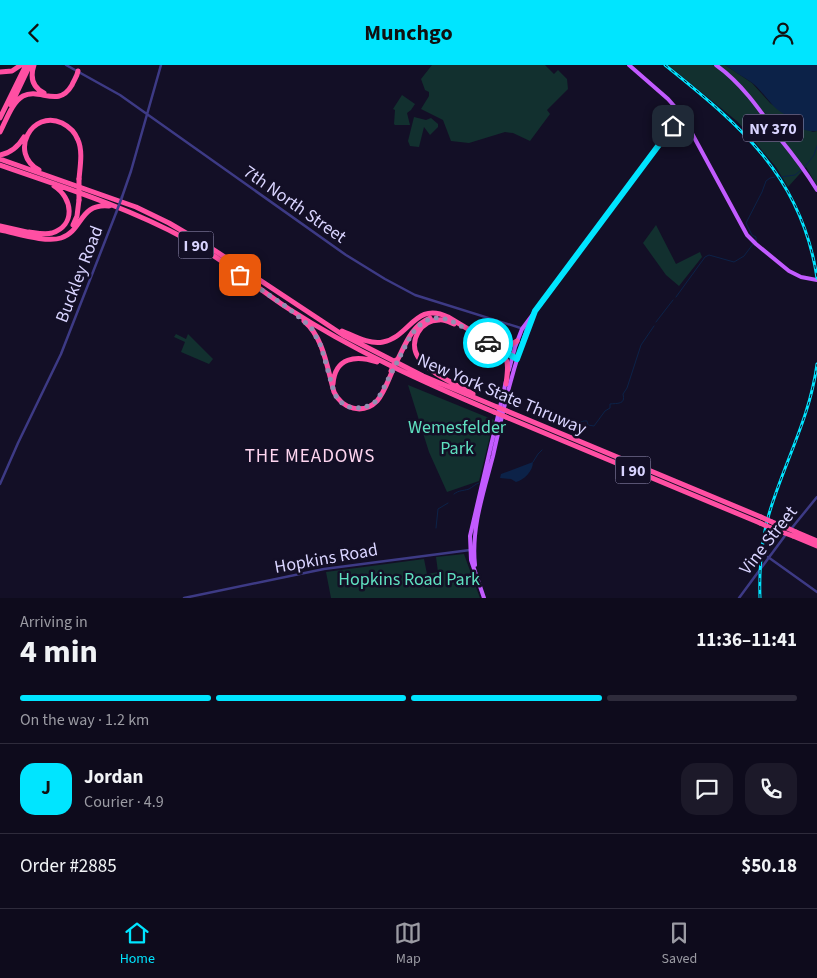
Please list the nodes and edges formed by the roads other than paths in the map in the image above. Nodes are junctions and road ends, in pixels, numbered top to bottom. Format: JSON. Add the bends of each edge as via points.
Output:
{"nodes":[{"id":1,"x":21,"y":65,"type":"edge"},
{"id":2,"x":26,"y":65,"type":"edge"},
{"id":3,"x":32,"y":65,"type":"edge"},
{"id":4,"x":66,"y":65,"type":"edge"},
{"id":5,"x":161,"y":65,"type":"edge"},
{"id":6,"x":629,"y":65,"type":"edge"},
{"id":7,"x":716,"y":65,"type":"edge"},
{"id":8,"x":78,"y":71,"type":"junction"},
{"id":9,"x":0,"y":73,"type":"edge"},
{"id":10,"x":147,"y":115,"type":"junction"},
{"id":11,"x":682,"y":115,"type":"junction"},
{"id":12,"x":0,"y":118,"type":"edge"},
{"id":13,"x":0,"y":130,"type":"edge"},
{"id":14,"x":0,"y":155,"type":"edge"},
{"id":15,"x":0,"y":159,"type":"edge"},
{"id":16,"x":0,"y":165,"type":"edge"},
{"id":17,"x":52,"y":177,"type":"junction"},
{"id":18,"x":38,"y":178,"type":"junction"},
{"id":19,"x":80,"y":179,"type":"junction"},
{"id":20,"x":817,"y":190,"type":"edge"},
{"id":21,"x":80,"y":200,"type":"junction"},
{"id":22,"x":129,"y":212,"type":"junction"},
{"id":23,"x":0,"y":225,"type":"edge"},
{"id":24,"x":74,"y":227,"type":"junction"},
{"id":25,"x":0,"y":230,"type":"edge"},
{"id":26,"x":26,"y":231,"type":"junction"},
{"id":27,"x":817,"y":280,"type":"edge"},
{"id":28,"x":288,"y":308,"type":"junction"},
{"id":29,"x":313,"y":316,"type":"junction"},
{"id":30,"x":452,"y":320,"type":"junction"},
{"id":31,"x":514,"y":326,"type":"junction"},
{"id":32,"x":461,"y":327,"type":"junction"},
{"id":33,"x":525,"y":330,"type":"junction"},
{"id":34,"x":519,"y":338,"type":"junction"},
{"id":35,"x":485,"y":340,"type":"junction"},
{"id":36,"x":515,"y":358,"type":"junction"},
{"id":37,"x":397,"y":361,"type":"junction"},
{"id":38,"x":391,"y":370,"type":"junction"},
{"id":39,"x":506,"y":383,"type":"junction"},
{"id":40,"x":490,"y":404,"type":"junction"},
{"id":41,"x":496,"y":409,"type":"junction"},
{"id":42,"x":0,"y":484,"type":"edge"},
{"id":43,"x":817,"y":497,"type":"edge"},
{"id":44,"x":478,"y":506,"type":"junction"},
{"id":45,"x":794,"y":534,"type":"junction"},
{"id":46,"x":817,"y":541,"type":"edge"},
{"id":47,"x":817,"y":546,"type":"edge"},
{"id":48,"x":472,"y":550,"type":"junction"},
{"id":49,"x":768,"y":557,"type":"junction"},
{"id":50,"x":817,"y":592,"type":"edge"},
{"id":51,"x":184,"y":598,"type":"edge"},
{"id":52,"x":484,"y":598,"type":"edge"},
{"id":53,"x":739,"y":598,"type":"edge"}],
"edges":[{"from":1,"to":9,"type":"highway"},
{"from":2,"to":12,"type":"highway"},
{"from":3,"to":8,"type":"highway","via":[[34,85],[50,95],[65,89]]},
{"from":3,"to":13,"type":"highway"},
{"from":4,"to":8,"type":"street","name":"7th North Street"},
{"from":5,"to":10,"type":"street","name":"Buckley Road"},
{"from":6,"to":11,"type":"main road"},
{"from":7,"to":20,"type":"main road","number":"NY 370","via":[[746,93]]},
{"from":8,"to":10,"type":"street","name":"7th North Street"},
{"from":8,"to":13,"type":"highway","via":[[62,95],[30,94],[20,98]]},
{"from":10,"to":31,"type":"street","name":"7th North Street","via":[[385,279],[427,299]]},
{"from":10,"to":42,"type":"street","name":"Buckley Road","bridge":true,"via":[[122,197],[61,354]]},
{"from":11,"to":27,"type":"main road","via":[[740,223],[755,243],[796,276]]},
{"from":11,"to":33,"type":"main road","via":[[532,315]]},
{"from":14,"to":19,"type":"highway","via":[[14,149],[34,124],[58,119],[74,129],[81,141]]},
{"from":15,"to":17,"type":"highway","name":"New York State Thruway","number":"I 90"},
{"from":16,"to":18,"type":"highway","name":"New York State Thruway","number":"I 90"},
{"from":17,"to":19,"type":"highway","via":[[32,166],[24,147],[32,129],[49,121],[69,127],[77,138]]},
{"from":17,"to":29,"type":"highway","name":"New York State Thruway","number":"I 90","via":[[136,207],[169,223]]},
{"from":18,"to":22,"type":"highway","name":"New York State Thruway","number":"I 90"},
{"from":18,"to":26,"type":"highway","via":[[64,194],[69,206],[68,217],[53,233]]},
{"from":19,"to":21,"type":"highway","bridge":true},
{"from":21,"to":24,"type":"highway","via":[[80,214]]},
{"from":21,"to":26,"type":"highway","via":[[75,220],[63,234],[50,237]]},
{"from":22,"to":24,"type":"highway","via":[[110,206],[97,207],[83,215]]},
{"from":22,"to":28,"type":"highway","name":"New York State Thruway","number":"I 90","via":[[199,247]]},
{"from":23,"to":26,"type":"highway"},
{"from":24,"to":25,"type":"highway","via":[[65,236],[52,240]]},
{"from":28,"to":38,"type":"highway","name":"New York State Thruway","number":"I 90"},
{"from":28,"to":38,"type":"highway","via":[[316,333],[334,392],[344,405],[361,409],[373,404]]},
{"from":29,"to":30,"type":"highway","via":[[357,337],[380,343],[394,339],[426,313],[443,314]]},
{"from":29,"to":40,"type":"highway","name":"New York State Thruway","number":"I 90","via":[[397,363]]},
{"from":30,"to":35,"type":"highway"},
{"from":30,"to":37,"type":"highway","via":[[443,316],[422,320],[409,335]]},
{"from":31,"to":33,"type":"street","name":"7th North Street"},
{"from":31,"to":34,"type":"street"},
{"from":32,"to":35,"type":"highway"},
{"from":32,"to":37,"type":"highway","via":[[443,318],[424,321],[412,333]]},
{"from":32,"to":40,"type":"highway","via":[[444,320],[429,322],[418,332],[415,351],[427,367]]},
{"from":33,"to":34,"type":"main road"},
{"from":33,"to":36,"type":"main road"},
{"from":34,"to":35,"type":"highway","via":[[511,346],[504,347]]},
{"from":34,"to":36,"type":"main road"},
{"from":35,"to":36,"type":"highway"},
{"from":35,"to":39,"type":"highway","via":[[507,359]]},
{"from":36,"to":39,"type":"main road"},
{"from":36,"to":44,"type":"main road"},
{"from":37,"to":38,"type":"highway","bridge":true},
{"from":38,"to":38,"type":"highway","via":[[378,397],[366,406],[346,405],[334,390],[335,374],[347,360],[365,359]]},
{"from":38,"to":41,"type":"highway","name":"New York State Thruway","number":"I 90"},
{"from":39,"to":44,"type":"main road"},
{"from":40,"to":41,"type":"highway","name":"New York State Thruway","number":"I 90"},
{"from":41,"to":45,"type":"highway","name":"New York State Thruway","number":"I 90","bridge":true},
{"from":43,"to":49,"type":"street","name":"Vine Street"},
{"from":44,"to":48,"type":"main road"},
{"from":44,"to":48,"type":"main road","via":[[471,529]]},
{"from":45,"to":46,"type":"highway","name":"New York State Thruway","number":"I 90"},
{"from":45,"to":47,"type":"highway","name":"New York State Thruway","number":"I 90"},
{"from":48,"to":51,"type":"street","name":"Hopkins Road","via":[[324,569]]},
{"from":48,"to":52,"type":"main road"},
{"from":49,"to":50,"type":"street"},
{"from":49,"to":53,"type":"street","name":"Vine Street"}]}
